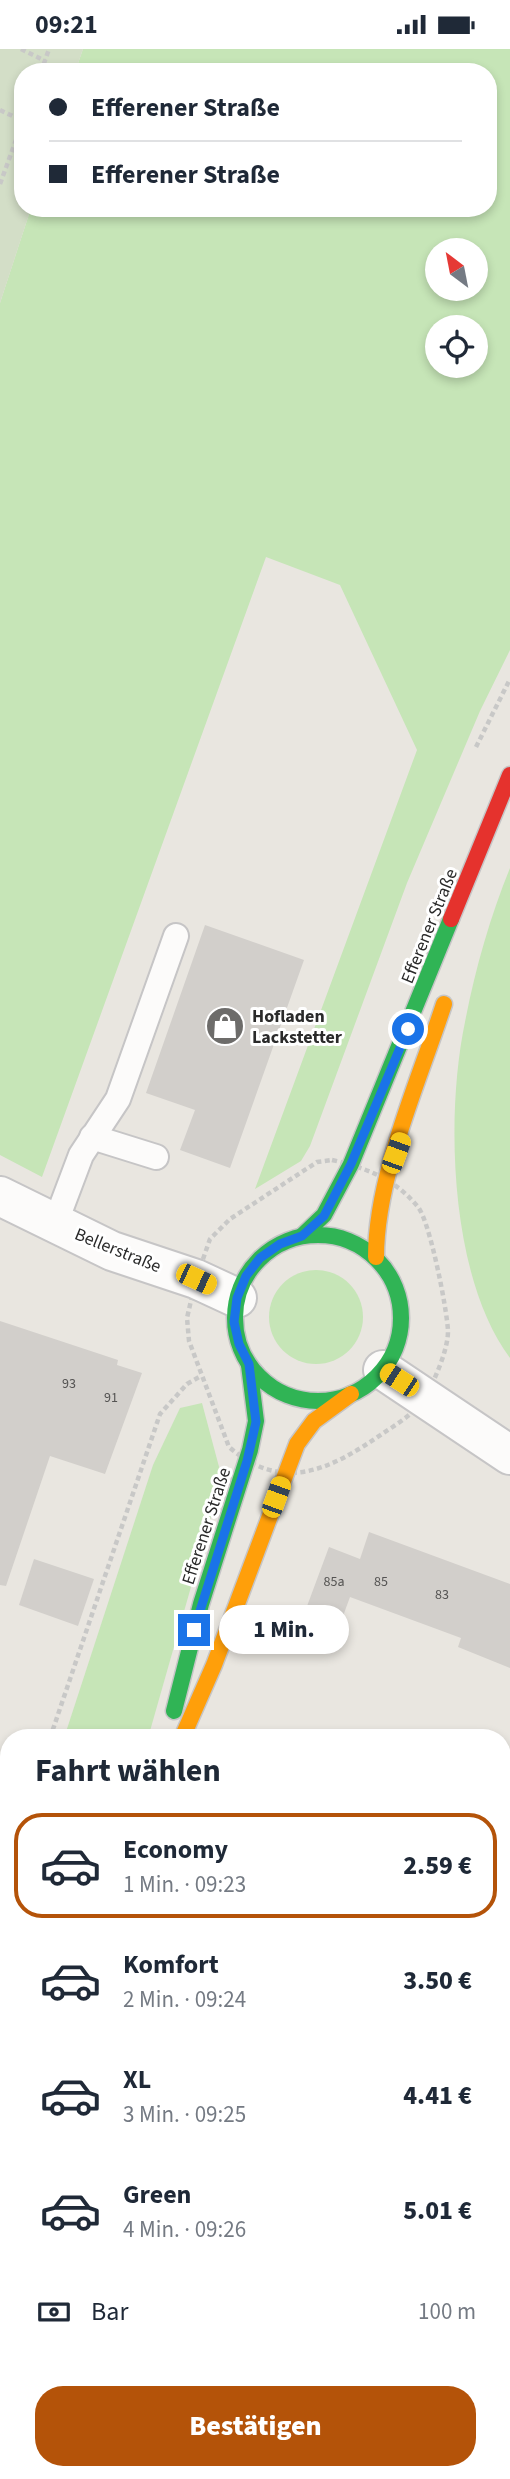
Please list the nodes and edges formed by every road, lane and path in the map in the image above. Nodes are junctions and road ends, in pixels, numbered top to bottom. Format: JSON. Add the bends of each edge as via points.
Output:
{"nodes":[{"id":1,"x":21,"y":49,"type":"edge"},
{"id":2,"x":49,"y":49,"type":"edge"},
{"id":3,"x":44,"y":61,"type":"joint"},
{"id":4,"x":14,"y":145,"type":"edge"},
{"id":5,"x":0,"y":182,"type":"edge"},
{"id":6,"x":510,"y":777,"type":"edge"},
{"id":7,"x":472,"y":911,"type":"dead end"},
{"id":8,"x":176,"y":936,"type":"dead end"},
{"id":9,"x":449,"y":989,"type":"dead end"},
{"id":10,"x":92,"y":1137,"type":"junction"},
{"id":11,"x":156,"y":1157,"type":"dead end"},
{"id":12,"x":351,"y":1164,"type":"junction"},
{"id":13,"x":387,"y":1178,"type":"junction"},
{"id":14,"x":0,"y":1196,"type":"edge"},
{"id":15,"x":55,"y":1224,"type":"junction"},
{"id":16,"x":302,"y":1236,"type":"junction"},
{"id":17,"x":376,"y":1257,"type":"junction"},
{"id":18,"x":196,"y":1279,"type":"junction"},
{"id":19,"x":237,"y":1298,"type":"junction"},
{"id":20,"x":249,"y":1364,"type":"junction"},
{"id":21,"x":383,"y":1370,"type":"junction"},
{"id":22,"x":201,"y":1376,"type":"junction"},
{"id":23,"x":352,"y":1393,"type":"junction"},
{"id":24,"x":425,"y":1397,"type":"junction"},
{"id":25,"x":510,"y":1455,"type":"edge"},
{"id":26,"x":247,"y":1461,"type":"junction"},
{"id":27,"x":285,"y":1473,"type":"junction"},
{"id":28,"x":53,"y":1729,"type":"edge"},
{"id":29,"x":170,"y":1729,"type":"edge"},
{"id":30,"x":186,"y":1729,"type":"edge"}],
"edges":[{"from":1,"to":3,"type":"path"},
{"from":2,"to":3,"type":"path"},
{"from":4,"to":5,"type":"path"},
{"from":6,"to":7,"type":"street","name":"Efferener Straße"},
{"from":6,"to":12,"type":"street","name":"Efferener Straße"},
{"from":8,"to":10,"type":"lane","via":[[118,1099]]},
{"from":9,"to":13,"type":"street"},
{"from":10,"to":11,"type":"lane"},
{"from":10,"to":15,"type":"lane"},
{"from":12,"to":13,"type":"path"},
{"from":12,"to":16,"type":"street","name":"Efferener Straße","via":[[324,1216]]},
{"from":12,"to":18,"type":"path","via":[[317,1162],[230,1219],[210,1239]]},
{"from":13,"to":17,"type":"street","via":[[376,1227]]},
{"from":13,"to":24,"type":"path","via":[[421,1210],[437,1267],[448,1333]]},
{"from":14,"to":15,"type":"street","name":"Bellerstraße"},
{"from":15,"to":18,"type":"street","name":"Bellerstraße","via":[[112,1251]]},
{"from":16,"to":17,"type":"street","via":[[329,1235]]},
{"from":16,"to":19,"type":"street","via":[[260,1258]]},
{"from":17,"to":21,"type":"street","via":[[391,1277],[401,1325],[396,1348]]},
{"from":18,"to":19,"type":"street","name":"Bellerstraße"},
{"from":18,"to":22,"type":"path","via":[[187,1318]]},
{"from":19,"to":20,"type":"street","via":[[234,1322]]},
{"from":20,"to":23,"type":"street","via":[[264,1382],[285,1394],[330,1400]]},
{"from":20,"to":26,"type":"street","name":"Efferener Straße","via":[[256,1422]]},
{"from":21,"to":23,"type":"street"},
{"from":21,"to":24,"type":"street"},
{"from":22,"to":26,"type":"path","via":[[229,1447]]},
{"from":22,"to":28,"type":"path","via":[[187,1384],[160,1414]]},
{"from":23,"to":27,"type":"street","via":[[314,1421],[297,1444]]},
{"from":24,"to":25,"type":"street"},
{"from":24,"to":27,"type":"path","via":[[402,1420],[353,1454],[317,1471]]},
{"from":26,"to":27,"type":"path"},
{"from":26,"to":29,"type":"street","name":"Efferener Straße","via":[[201,1604]]},
{"from":27,"to":30,"type":"street"}]}
